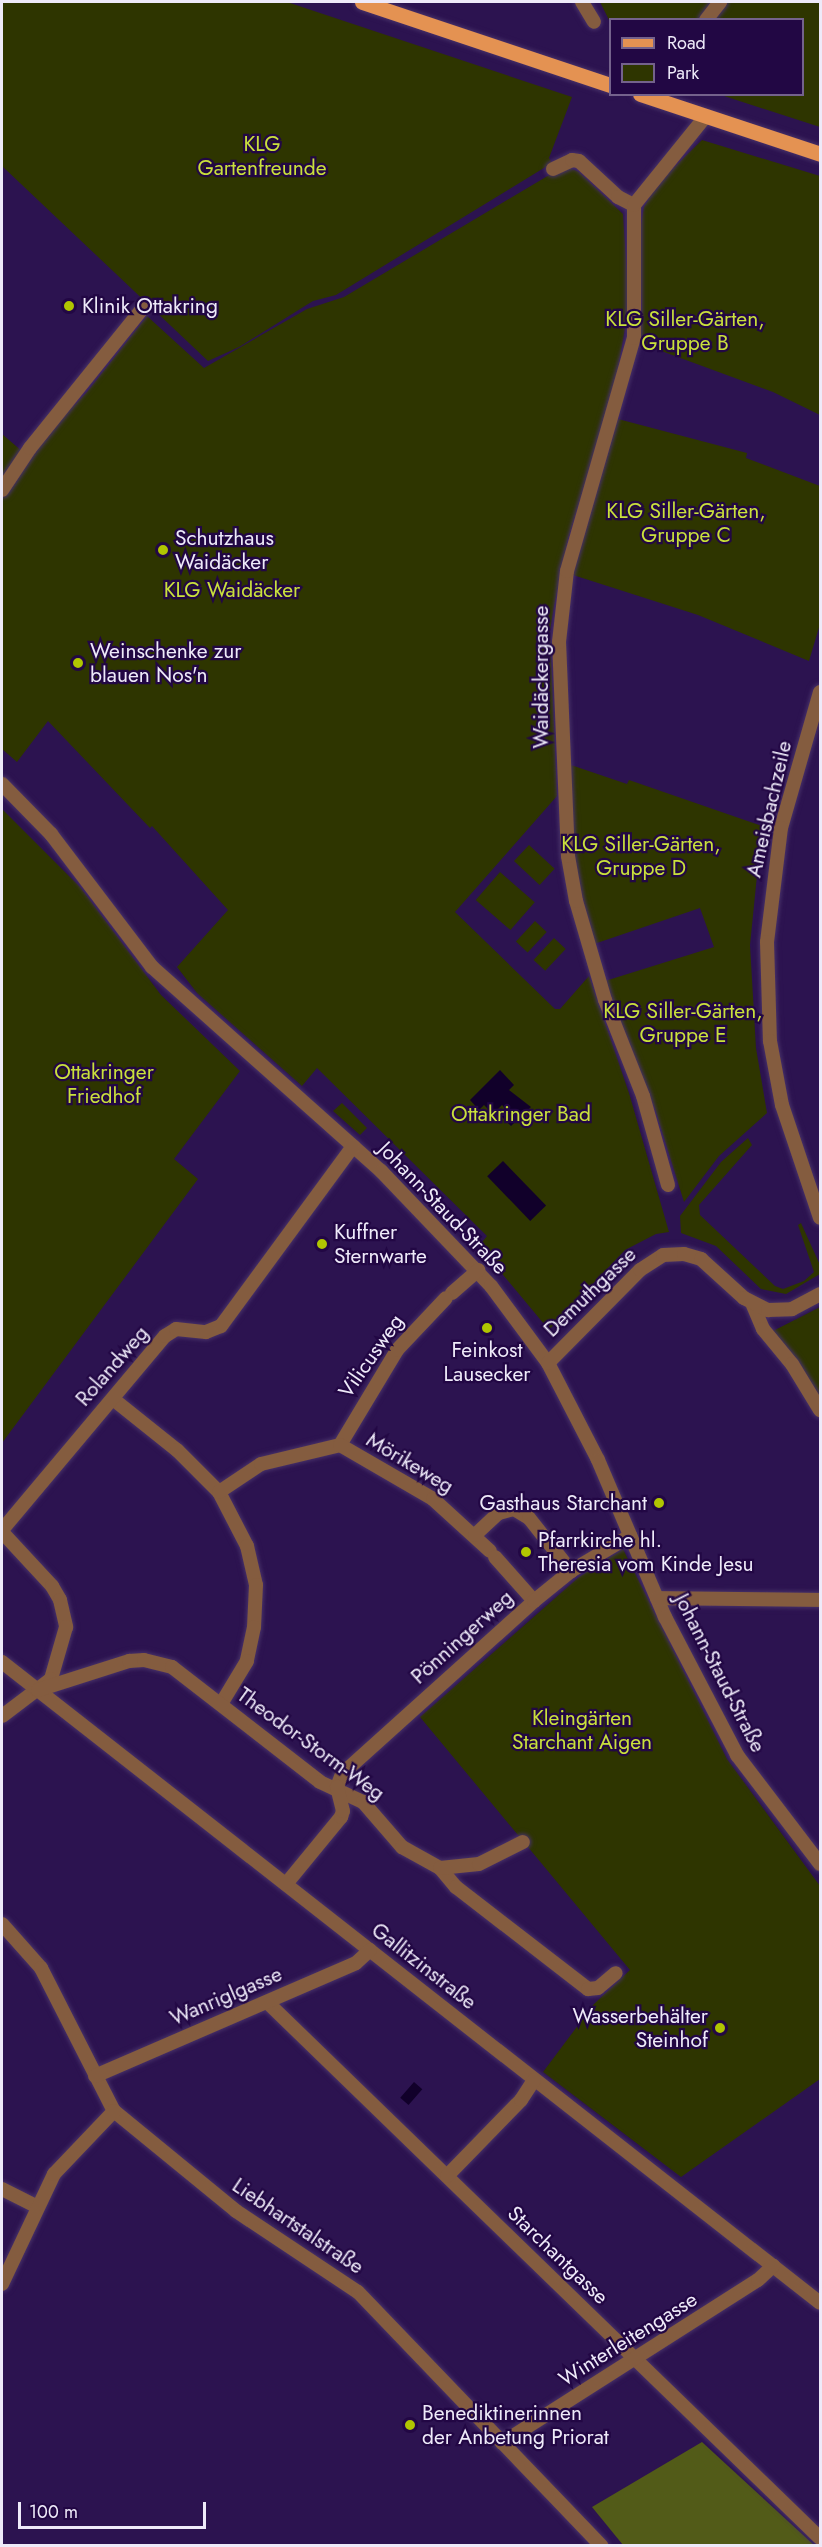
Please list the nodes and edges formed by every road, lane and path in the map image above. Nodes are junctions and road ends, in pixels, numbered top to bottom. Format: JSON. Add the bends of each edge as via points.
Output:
{"nodes":[{"id":1,"x":362,"y":2,"type":"edge"},
{"id":2,"x":582,"y":2,"type":"edge"},
{"id":3,"x":720,"y":2,"type":"edge"},
{"id":4,"x":708,"y":18,"type":"edge"},
{"id":5,"x":594,"y":22,"type":"dead end"},
{"id":6,"x":609,"y":85,"type":"edge"},
{"id":7,"x":646,"y":96,"type":"edge"},
{"id":8,"x":705,"y":117,"type":"junction"},
{"id":9,"x":770,"y":138,"type":"junction"},
{"id":10,"x":820,"y":148,"type":"edge"},
{"id":11,"x":820,"y":154,"type":"edge"},
{"id":12,"x":553,"y":169,"type":"dead end"},
{"id":13,"x":634,"y":205,"type":"junction"},
{"id":14,"x":142,"y":309,"type":"dead end"},
{"id":15,"x":2,"y":490,"type":"edge"},
{"id":16,"x":820,"y":692,"type":"edge"},
{"id":17,"x":2,"y":784,"type":"edge"},
{"id":18,"x":353,"y":1146,"type":"junction"},
{"id":19,"x":668,"y":1185,"type":"dead end"},
{"id":20,"x":816,"y":1194,"type":"edge"},
{"id":21,"x":820,"y":1218,"type":"edge"},
{"id":22,"x":478,"y":1270,"type":"junction"},
{"id":23,"x":820,"y":1294,"type":"edge"},
{"id":24,"x":752,"y":1303,"type":"junction"},
{"id":25,"x":548,"y":1363,"type":"junction"},
{"id":26,"x":113,"y":1399,"type":"junction"},
{"id":27,"x":820,"y":1410,"type":"edge"},
{"id":28,"x":340,"y":1445,"type":"junction"},
{"id":29,"x":219,"y":1492,"type":"junction"},
{"id":30,"x":2,"y":1531,"type":"edge"},
{"id":31,"x":475,"y":1535,"type":"junction"},
{"id":32,"x":630,"y":1536,"type":"junction"},
{"id":33,"x":571,"y":1571,"type":"junction"},
{"id":34,"x":657,"y":1598,"type":"junction"},
{"id":35,"x":820,"y":1600,"type":"edge"},
{"id":36,"x":534,"y":1601,"type":"junction"},
{"id":37,"x":2,"y":1662,"type":"edge"},
{"id":38,"x":38,"y":1690,"type":"junction"},
{"id":39,"x":221,"y":1704,"type":"junction"},
{"id":40,"x":2,"y":1716,"type":"edge"},
{"id":41,"x":337,"y":1787,"type":"junction"},
{"id":42,"x":523,"y":1842,"type":"dead end"},
{"id":43,"x":820,"y":1864,"type":"edge"},
{"id":44,"x":440,"y":1868,"type":"junction"},
{"id":45,"x":286,"y":1884,"type":"junction"},
{"id":46,"x":2,"y":1924,"type":"edge"},
{"id":47,"x":370,"y":1950,"type":"junction"},
{"id":48,"x":616,"y":1973,"type":"dead end"},
{"id":49,"x":267,"y":2001,"type":"junction"},
{"id":50,"x":95,"y":2076,"type":"junction"},
{"id":51,"x":534,"y":2080,"type":"junction"},
{"id":52,"x":114,"y":2111,"type":"junction"},
{"id":53,"x":447,"y":2176,"type":"junction"},
{"id":54,"x":2,"y":2189,"type":"edge"},
{"id":55,"x":38,"y":2207,"type":"junction"},
{"id":56,"x":773,"y":2266,"type":"junction"},
{"id":57,"x":2,"y":2283,"type":"edge"},
{"id":58,"x":820,"y":2303,"type":"edge"},
{"id":59,"x":636,"y":2359,"type":"junction"},
{"id":60,"x":502,"y":2443,"type":"junction"},
{"id":61,"x":820,"y":2538,"type":"edge"},
{"id":62,"x":602,"y":2546,"type":"edge"}],
"edges":[{"from":1,"to":6,"type":"main road"},
{"from":2,"to":5,"type":"street"},
{"from":3,"to":4,"type":"street"},
{"from":7,"to":8,"type":"main road"},
{"from":8,"to":9,"type":"main road"},
{"from":8,"to":13,"type":"street"},
{"from":9,"to":10,"type":"street"},
{"from":9,"to":11,"type":"main road"},
{"from":12,"to":13,"type":"street","via":[[572,160],[579,161],[618,197]]},
{"from":13,"to":19,"type":"street","name":"Waidäckergasse","via":[[634,338],[567,571],[559,642],[559,713],[568,856],[576,901],[605,1000],[643,1096]]},
{"from":14,"to":15,"type":"street","via":[[30,448]]},
{"from":16,"to":20,"type":"street","name":"Ameisbachzeile","via":[[781,828],[767,942],[770,1030],[782,1105]]},
{"from":17,"to":18,"type":"street","name":"Johann-Staud-Straße","via":[[51,834],[158,974]]},
{"from":18,"to":22,"type":"street","name":"Johann-Staud-Straße","via":[[407,1195]]},
{"from":18,"to":26,"type":"street","name":"Rolandweg","via":[[221,1326],[206,1332],[181,1329],[168,1333]]},
{"from":20,"to":21,"type":"street","name":"Ameisbachzeile"},
{"from":22,"to":25,"type":"street","name":"Johann-Staud-Straße"},
{"from":22,"to":28,"type":"street","name":"Vilicusweg","via":[[397,1350],[372,1385]]},
{"from":23,"to":24,"type":"street","name":"Demuthgasse","via":[[783,1311]]},
{"from":24,"to":25,"type":"street","name":"Demuthgasse","via":[[701,1259],[684,1254],[663,1255],[640,1270]]},
{"from":24,"to":27,"type":"street","via":[[763,1329],[792,1364]]},
{"from":25,"to":32,"type":"street","name":"Johann-Staud-Straße","via":[[598,1460]]},
{"from":26,"to":29,"type":"street","via":[[177,1450]]},
{"from":26,"to":30,"type":"street","name":"Rolandweg"},
{"from":28,"to":29,"type":"street","name":"Mörikeweg","via":[[261,1464]]},
{"from":28,"to":31,"type":"street","name":"Mörikeweg","via":[[433,1499]]},
{"from":29,"to":39,"type":"street","via":[[247,1546],[257,1606],[247,1661]]},
{"from":30,"to":38,"type":"street","via":[[52,1586],[65,1613],[57,1666],[51,1679]]},
{"from":31,"to":33,"type":"street","via":[[499,1513],[514,1509],[529,1518]]},
{"from":31,"to":36,"type":"street","name":"Mörikeweg"},
{"from":32,"to":33,"type":"street","name":"Pönningerweg"},
{"from":32,"to":34,"type":"street","name":"Johann-Staud-Straße"},
{"from":33,"to":36,"type":"street","name":"Pönningerweg"},
{"from":34,"to":35,"type":"street"},
{"from":34,"to":43,"type":"street","name":"Johann-Staud-Straße","via":[[747,1770]]},
{"from":36,"to":41,"type":"street","name":"Pönningerweg","via":[[342,1774]]},
{"from":37,"to":38,"type":"street","name":"Gallitzinstraße"},
{"from":38,"to":39,"type":"street","name":"Theodor-Storm-Weg","via":[[144,1660],[172,1667]]},
{"from":38,"to":40,"type":"street"},
{"from":38,"to":45,"type":"street","name":"Gallitzinstraße"},
{"from":39,"to":41,"type":"street","name":"Theodor-Storm-Weg","via":[[320,1782]]},
{"from":41,"to":44,"type":"street","name":"Theodor-Storm-Weg","via":[[363,1802],[410,1854]]},
{"from":41,"to":45,"type":"street","via":[[344,1811],[341,1817]]},
{"from":42,"to":44,"type":"street","via":[[479,1864]]},
{"from":44,"to":48,"type":"street","name":"Theodor-Storm-Weg","via":[[456,1887],[588,1989],[598,1988]]},
{"from":45,"to":47,"type":"street","name":"Gallitzinstraße"},
{"from":46,"to":50,"type":"street","name":"Liebhartstalstraße","via":[[41,1968]]},
{"from":47,"to":49,"type":"street","name":"Wanriglgasse","via":[[356,1963]]},
{"from":47,"to":51,"type":"street","name":"Gallitzinstraße"},
{"from":49,"to":50,"type":"street","name":"Wanriglgasse"},
{"from":49,"to":53,"type":"street","name":"Starchantgasse"},
{"from":50,"to":52,"type":"street","name":"Liebhartstalstraße"},
{"from":51,"to":53,"type":"street","via":[[521,2100]]},
{"from":51,"to":56,"type":"street","name":"Gallitzinstraße"},
{"from":52,"to":55,"type":"street","via":[[54,2174]]},
{"from":52,"to":60,"type":"street","name":"Liebhartstalstraße","via":[[236,2211],[358,2292]]},
{"from":53,"to":59,"type":"street","name":"Starchantgasse"},
{"from":54,"to":55,"type":"street"},
{"from":55,"to":57,"type":"street"},
{"from":56,"to":58,"type":"street","name":"Gallitzinstraße"},
{"from":56,"to":59,"type":"street","name":"Winterleitengasse","via":[[758,2280]]},
{"from":59,"to":60,"type":"street","name":"Winterleitengasse"},
{"from":59,"to":61,"type":"street","name":"Starchantgasse"},
{"from":60,"to":62,"type":"street","name":"Liebhartstalstraße"}]}
